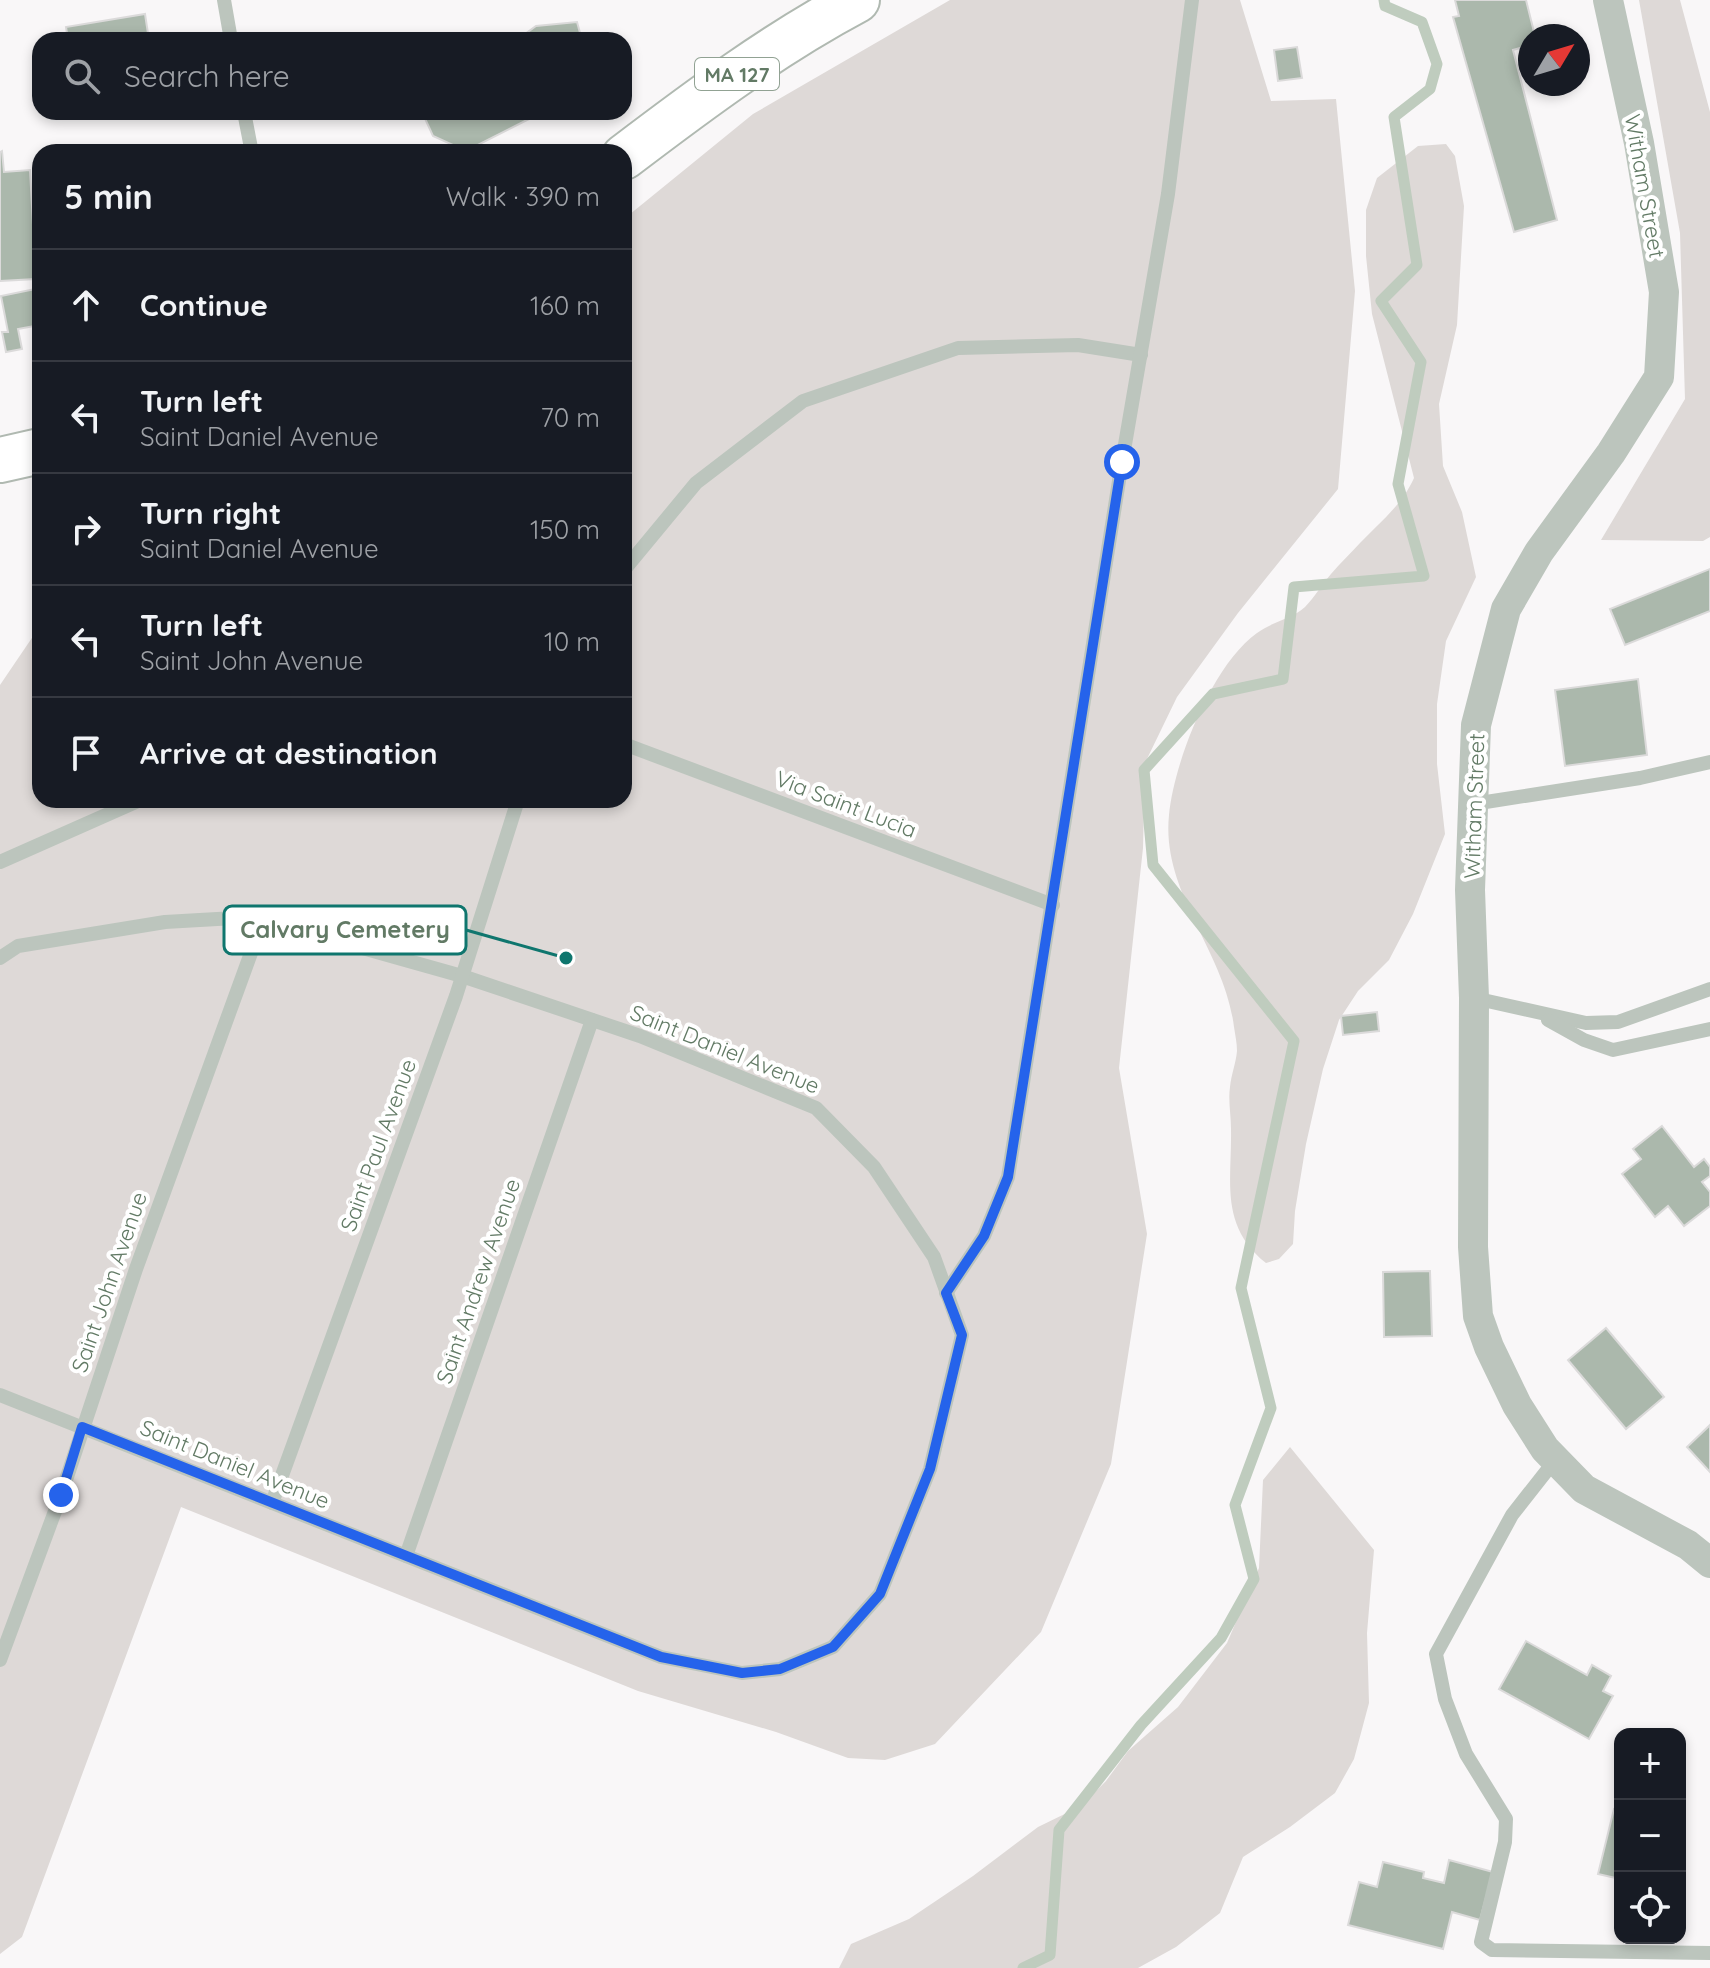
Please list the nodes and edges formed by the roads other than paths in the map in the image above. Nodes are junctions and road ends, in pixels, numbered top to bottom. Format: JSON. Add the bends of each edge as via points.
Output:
{"nodes":[{"id":1,"x":224,"y":0,"type":"edge"},
{"id":2,"x":857,"y":0,"type":"edge"},
{"id":3,"x":1192,"y":0,"type":"edge"},
{"id":4,"x":1608,"y":0,"type":"edge"},
{"id":5,"x":230,"y":32,"type":"edge"},
{"id":6,"x":246,"y":120,"type":"edge"},
{"id":7,"x":250,"y":144,"type":"edge"},
{"id":8,"x":632,"y":151,"type":"edge"},
{"id":9,"x":1141,"y":355,"type":"junction"},
{"id":10,"x":32,"y":453,"type":"edge"},
{"id":11,"x":0,"y":460,"type":"edge"},
{"id":12,"x":632,"y":560,"type":"edge"},
{"id":13,"x":632,"y":747,"type":"edge"},
{"id":14,"x":1710,"y":762,"type":"edge"},
{"id":15,"x":1473,"y":804,"type":"junction"},
{"id":16,"x":122,"y":808,"type":"edge"},
{"id":17,"x":515,"y":808,"type":"edge"},
{"id":18,"x":0,"y":862,"type":"edge"},
{"id":19,"x":1053,"y":905,"type":"junction"},
{"id":20,"x":263,"y":920,"type":"junction"},
{"id":21,"x":0,"y":958,"type":"edge"},
{"id":22,"x":462,"y":976,"type":"junction"},
{"id":23,"x":1710,"y":989,"type":"edge"},
{"id":24,"x":1474,"y":998,"type":"junction"},
{"id":25,"x":1534,"y":1012,"type":"junction"},
{"id":26,"x":592,"y":1020,"type":"junction"},
{"id":27,"x":1710,"y":1029,"type":"edge"},
{"id":28,"x":946,"y":1293,"type":"junction"},
{"id":29,"x":0,"y":1395,"type":"edge"},
{"id":30,"x":82,"y":1427,"type":"junction"},
{"id":31,"x":1556,"y":1459,"type":"junction"},
{"id":32,"x":272,"y":1503,"type":"junction"},
{"id":33,"x":406,"y":1556,"type":"junction"},
{"id":34,"x":1710,"y":1563,"type":"edge"},
{"id":35,"x":0,"y":1660,"type":"edge"},
{"id":36,"x":1710,"y":1953,"type":"edge"}],
"edges":[{"from":1,"to":5,"type":"lane"},
{"from":2,"to":8,"type":"main road","number":"MA 127","via":[[705,95]]},
{"from":3,"to":9,"type":"lane"},
{"from":4,"to":15,"type":"street","name":"Witham Street","via":[[1664,292],[1659,377],[1506,609],[1476,725]]},
{"from":6,"to":7,"type":"lane"},
{"from":9,"to":12,"type":"lane","via":[[1078,345],[958,348],[803,401],[696,483]]},
{"from":9,"to":19,"type":"lane"},
{"from":10,"to":11,"type":"main road"},
{"from":13,"to":19,"type":"lane","name":"Via Saint Lucia"},
{"from":14,"to":15,"type":"lane"},
{"from":15,"to":24,"type":"street","name":"Witham Street"},
{"from":16,"to":18,"type":"lane"},
{"from":17,"to":22,"type":"lane","name":"Saint Paul Avenue"},
{"from":19,"to":28,"type":"lane","via":[[1008,1177],[984,1236]]},
{"from":20,"to":21,"type":"lane","name":"Saint Daniel Avenue","via":[[165,922],[18,946]]},
{"from":20,"to":22,"type":"lane","name":"Saint Daniel Avenue"},
{"from":20,"to":30,"type":"lane","name":"Saint John Avenue"},
{"from":22,"to":26,"type":"lane","name":"Saint Daniel Avenue"},
{"from":22,"to":32,"type":"lane","name":"Saint Paul Avenue"},
{"from":23,"to":25,"type":"lane","via":[[1618,1022],[1586,1023]]},
{"from":24,"to":25,"type":"lane"},
{"from":24,"to":31,"type":"street","name":"Witham Street","via":[[1473,1247],[1478,1316],[1517,1405]]},
{"from":25,"to":27,"type":"lane","via":[[1613,1050]]},
{"from":26,"to":28,"type":"lane","name":"Saint Daniel Avenue","via":[[816,1108],[874,1167],[934,1257]]},
{"from":26,"to":33,"type":"lane","name":"Saint Andrew Avenue"},
{"from":28,"to":33,"type":"lane","name":"Saint Daniel Avenue","via":[[962,1335],[930,1469],[880,1594],[833,1647],[780,1669],[742,1673],[661,1657]]},
{"from":29,"to":30,"type":"lane","name":"Saint Daniel Avenue"},
{"from":30,"to":32,"type":"lane","name":"Saint Daniel Avenue"},
{"from":30,"to":35,"type":"lane","name":"Saint John Avenue"},
{"from":31,"to":34,"type":"street","name":"Witham Street","via":[[1584,1489],[1688,1545]]},
{"from":31,"to":36,"type":"lane","via":[[1512,1515],[1436,1654],[1445,1699],[1466,1754],[1506,1819],[1481,1942],[1492,1950]]},
{"from":32,"to":33,"type":"lane","name":"Saint Daniel Avenue"}]}
